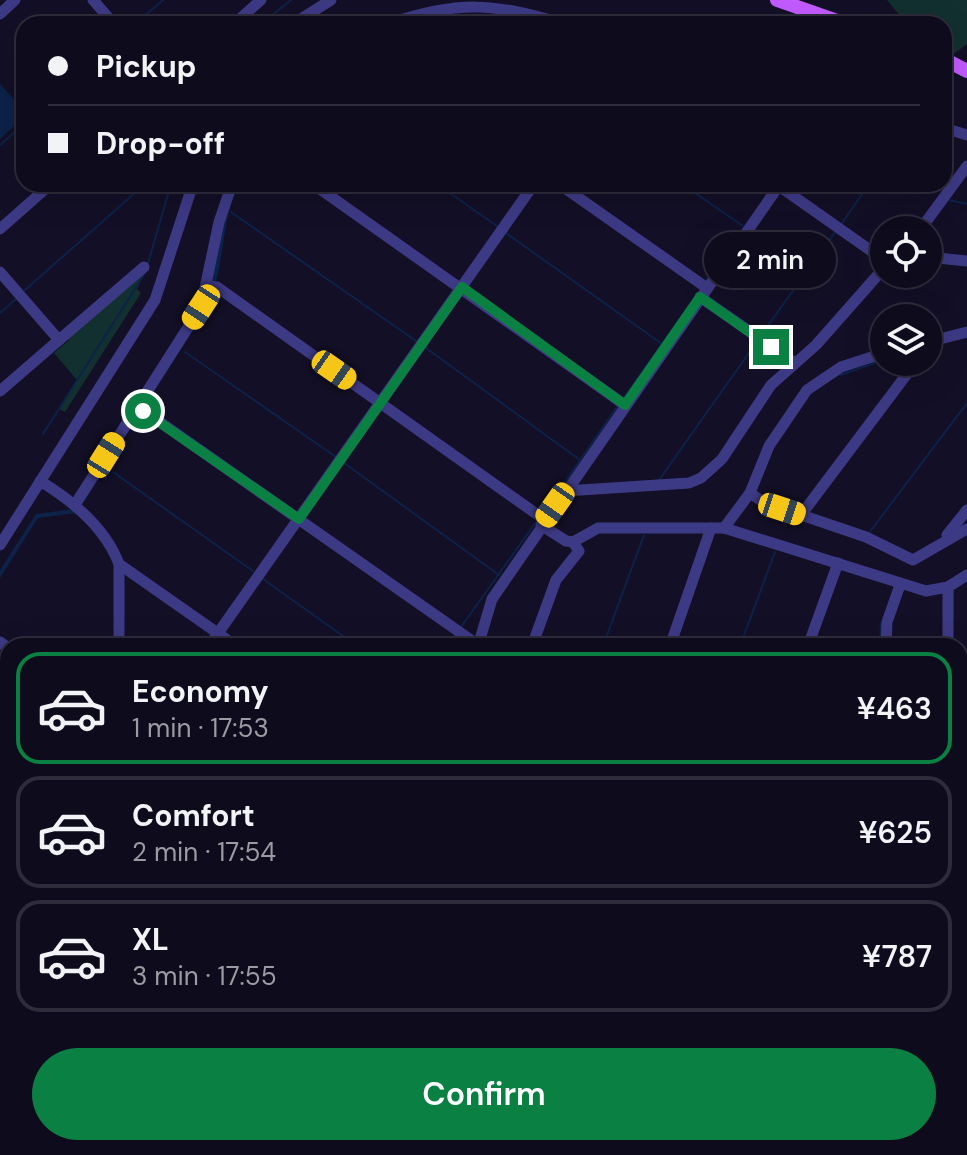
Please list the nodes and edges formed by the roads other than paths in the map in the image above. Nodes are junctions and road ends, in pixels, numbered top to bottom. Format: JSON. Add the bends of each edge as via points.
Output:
{"nodes":[{"id":1,"x":15,"y":0,"type":"edge"},
{"id":2,"x":93,"y":0,"type":"edge"},
{"id":3,"x":261,"y":0,"type":"edge"},
{"id":4,"x":331,"y":0,"type":"edge"},
{"id":5,"x":777,"y":0,"type":"edge"},
{"id":6,"x":810,"y":5,"type":"edge"},
{"id":7,"x":0,"y":14,"type":"edge"},
{"id":8,"x":107,"y":16,"type":"edge"},
{"id":9,"x":243,"y":16,"type":"edge"},
{"id":10,"x":306,"y":16,"type":"edge"},
{"id":11,"x":411,"y":16,"type":"edge"},
{"id":12,"x":533,"y":16,"type":"edge"},
{"id":13,"x":831,"y":16,"type":"edge"},
{"id":14,"x":967,"y":166,"type":"edge"},
{"id":15,"x":952,"y":186,"type":"edge"},
{"id":16,"x":42,"y":192,"type":"edge"},
{"id":17,"x":190,"y":192,"type":"edge"},
{"id":18,"x":229,"y":192,"type":"edge"},
{"id":19,"x":325,"y":192,"type":"edge"},
{"id":20,"x":528,"y":192,"type":"edge"},
{"id":21,"x":570,"y":192,"type":"edge"},
{"id":22,"x":774,"y":192,"type":"edge"},
{"id":23,"x":789,"y":192,"type":"edge"},
{"id":24,"x":948,"y":192,"type":"edge"},
{"id":25,"x":930,"y":216,"type":"edge"},
{"id":26,"x":0,"y":229,"type":"edge"},
{"id":27,"x":870,"y":250,"type":"edge"},
{"id":28,"x":942,"y":258,"type":"edge"},
{"id":29,"x":967,"y":261,"type":"edge"},
{"id":30,"x":144,"y":267,"type":"dead end"},
{"id":31,"x":0,"y":272,"type":"edge"},
{"id":32,"x":870,"y":284,"type":"edge"},
{"id":33,"x":211,"y":286,"type":"junction"},
{"id":34,"x":462,"y":287,"type":"junction"},
{"id":35,"x":704,"y":292,"type":"junction"},
{"id":36,"x":967,"y":332,"type":"edge"},
{"id":37,"x":62,"y":338,"type":"junction"},
{"id":38,"x":942,"y":338,"type":"edge"},
{"id":39,"x":870,"y":358,"type":"edge"},
{"id":40,"x":795,"y":363,"type":"junction"},
{"id":41,"x":905,"y":376,"type":"edge"},
{"id":42,"x":0,"y":391,"type":"edge"},
{"id":43,"x":380,"y":403,"type":"junction"},
{"id":44,"x":625,"y":405,"type":"junction"},
{"id":45,"x":140,"y":408,"type":"junction"},
{"id":46,"x":40,"y":481,"type":"junction"},
{"id":47,"x":565,"y":491,"type":"junction"},
{"id":48,"x":750,"y":493,"type":"junction"},
{"id":49,"x":78,"y":506,"type":"junction"},
{"id":50,"x":967,"y":510,"type":"edge"},
{"id":51,"x":801,"y":515,"type":"junction"},
{"id":52,"x":299,"y":519,"type":"junction"},
{"id":53,"x":543,"y":523,"type":"junction"},
{"id":54,"x":967,"y":529,"type":"edge"},
{"id":55,"x":714,"y":530,"type":"junction"},
{"id":56,"x":949,"y":539,"type":"junction"},
{"id":57,"x":0,"y":545,"type":"edge"},
{"id":58,"x":575,"y":545,"type":"junction"},
{"id":59,"x":119,"y":564,"type":"junction"},
{"id":60,"x":837,"y":565,"type":"junction"},
{"id":61,"x":967,"y":575,"type":"edge"},
{"id":62,"x":899,"y":589,"type":"junction"},
{"id":63,"x":949,"y":590,"type":"junction"},
{"id":64,"x":218,"y":633,"type":"junction"},
{"id":65,"x":119,"y":638,"type":"edge"},
{"id":66,"x":215,"y":638,"type":"edge"},
{"id":67,"x":225,"y":638,"type":"edge"},
{"id":68,"x":467,"y":638,"type":"edge"},
{"id":69,"x":480,"y":638,"type":"edge"},
{"id":70,"x":535,"y":638,"type":"edge"},
{"id":71,"x":673,"y":638,"type":"edge"},
{"id":72,"x":811,"y":638,"type":"edge"},
{"id":73,"x":886,"y":638,"type":"edge"},
{"id":74,"x":948,"y":638,"type":"edge"}],
"edges":[{"from":1,"to":7,"type":"street"},
{"from":2,"to":8,"type":"street"},
{"from":3,"to":9,"type":"street"},
{"from":4,"to":10,"type":"street"},
{"from":5,"to":6,"type":"main road"},
{"from":6,"to":13,"type":"main road"},
{"from":11,"to":12,"type":"street","via":[[482,3]]},
{"from":14,"to":15,"type":"street"},
{"from":16,"to":26,"type":"street"},
{"from":17,"to":46,"type":"street","via":[[155,300]]},
{"from":18,"to":33,"type":"street","via":[[219,222]]},
{"from":19,"to":34,"type":"street"},
{"from":20,"to":34,"type":"street"},
{"from":21,"to":35,"type":"street"},
{"from":22,"to":35,"type":"street"},
{"from":23,"to":27,"type":"street"},
{"from":24,"to":25,"type":"street"},
{"from":28,"to":29,"type":"street"},
{"from":30,"to":37,"type":"street"},
{"from":31,"to":37,"type":"street"},
{"from":32,"to":40,"type":"street"},
{"from":33,"to":43,"type":"street"},
{"from":33,"to":45,"type":"street"},
{"from":34,"to":43,"type":"street"},
{"from":34,"to":44,"type":"street"},
{"from":35,"to":40,"type":"street"},
{"from":35,"to":44,"type":"street"},
{"from":36,"to":38,"type":"street"},
{"from":37,"to":42,"type":"street"},
{"from":39,"to":48,"type":"street","via":[[841,367],[807,390],[769,446]]},
{"from":40,"to":47,"type":"street","via":[[771,385],[722,459],[701,478]]},
{"from":41,"to":51,"type":"street"},
{"from":43,"to":52,"type":"street"},
{"from":43,"to":53,"type":"street"},
{"from":44,"to":47,"type":"street"},
{"from":45,"to":49,"type":"street"},
{"from":45,"to":52,"type":"street"},
{"from":46,"to":49,"type":"street"},
{"from":46,"to":57,"type":"street"},
{"from":47,"to":53,"type":"street"},
{"from":48,"to":51,"type":"street"},
{"from":48,"to":55,"type":"street"},
{"from":49,"to":59,"type":"street"},
{"from":50,"to":56,"type":"street"},
{"from":51,"to":56,"type":"street","via":[[913,560]]},
{"from":52,"to":64,"type":"street"},
{"from":52,"to":68,"type":"street"},
{"from":53,"to":58,"type":"street"},
{"from":53,"to":69,"type":"street","via":[[492,599]]},
{"from":54,"to":56,"type":"street"},
{"from":55,"to":58,"type":"street","via":[[598,528]]},
{"from":55,"to":60,"type":"street"},
{"from":55,"to":71,"type":"street"},
{"from":58,"to":70,"type":"street"},
{"from":59,"to":64,"type":"street"},
{"from":59,"to":65,"type":"street"},
{"from":60,"to":62,"type":"street"},
{"from":60,"to":72,"type":"street"},
{"from":61,"to":63,"type":"street"},
{"from":62,"to":63,"type":"street"},
{"from":62,"to":73,"type":"street"},
{"from":63,"to":74,"type":"street"},
{"from":64,"to":66,"type":"street"},
{"from":64,"to":67,"type":"street"}]}
